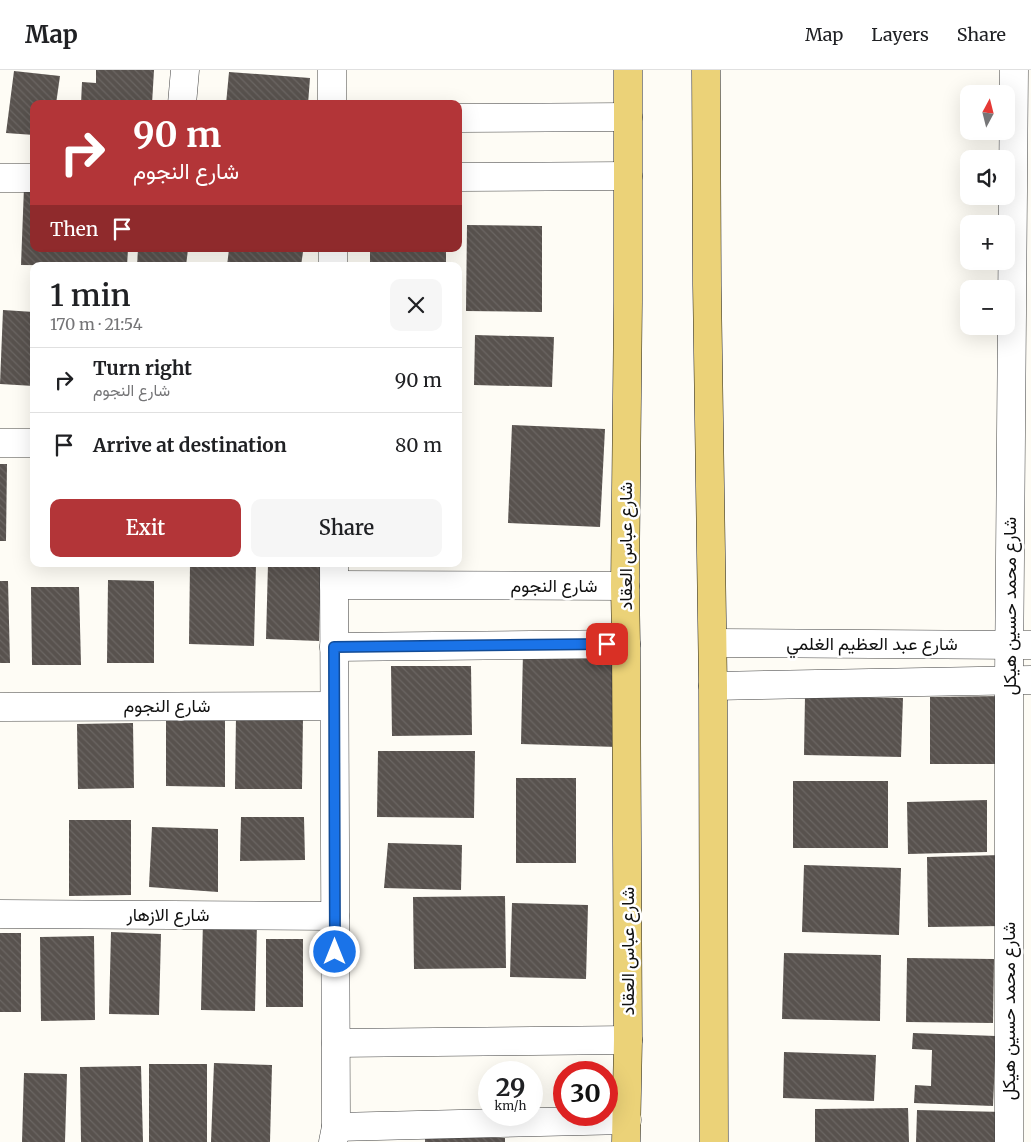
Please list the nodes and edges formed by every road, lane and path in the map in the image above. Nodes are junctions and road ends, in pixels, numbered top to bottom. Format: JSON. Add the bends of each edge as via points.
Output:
{"nodes":[{"id":1,"x":185,"y":70,"type":"edge"},
{"id":2,"x":332,"y":70,"type":"edge"},
{"id":3,"x":628,"y":70,"type":"edge"},
{"id":4,"x":706,"y":70,"type":"edge"},
{"id":5,"x":1014,"y":70,"type":"edge"},
{"id":6,"x":182,"y":100,"type":"edge"},
{"id":7,"x":332,"y":100,"type":"edge"},
{"id":8,"x":628,"y":117,"type":"junction"},
{"id":9,"x":462,"y":118,"type":"edge"},
{"id":10,"x":628,"y":176,"type":"junction"},
{"id":11,"x":462,"y":177,"type":"edge"},
{"id":12,"x":0,"y":178,"type":"edge"},
{"id":13,"x":30,"y":178,"type":"edge"},
{"id":14,"x":1022,"y":178,"type":"edge"},
{"id":15,"x":30,"y":443,"type":"edge"},
{"id":16,"x":0,"y":444,"type":"edge"},
{"id":17,"x":334,"y":574,"type":"edge"},
{"id":18,"x":625,"y":586,"type":"junction"},
{"id":19,"x":712,"y":643,"type":"junction"},
{"id":20,"x":626,"y":644,"type":"junction"},
{"id":21,"x":1020,"y":645,"type":"edge"},
{"id":22,"x":334,"y":647,"type":"junction"},
{"id":23,"x":1020,"y":680,"type":"edge"},
{"id":24,"x":714,"y":686,"type":"junction"},
{"id":25,"x":334,"y":706,"type":"junction"},
{"id":26,"x":0,"y":707,"type":"edge"},
{"id":27,"x":0,"y":914,"type":"edge"},
{"id":28,"x":335,"y":916,"type":"junction"},
{"id":29,"x":628,"y":1040,"type":"junction"},
{"id":30,"x":336,"y":1043,"type":"junction"},
{"id":31,"x":626,"y":1131,"type":"edge"},
{"id":32,"x":334,"y":1134,"type":"edge"},
{"id":33,"x":714,"y":1142,"type":"edge"},
{"id":34,"x":1009,"y":1142,"type":"edge"}],
"edges":[{"from":1,"to":6,"type":"street"},
{"from":2,"to":7,"type":"street"},
{"from":3,"to":8,"type":"main road","name":"شارع عباس العقاد"},
{"from":4,"to":19,"type":"main road"},
{"from":5,"to":14,"type":"street","name":"شارع محمد حسين هيكل"},
{"from":8,"to":9,"type":"street"},
{"from":8,"to":10,"type":"main road","name":"شارع عباس العقاد"},
{"from":10,"to":11,"type":"street"},
{"from":10,"to":18,"type":"main road","name":"شارع عباس العقاد"},
{"from":12,"to":13,"type":"street"},
{"from":14,"to":21,"type":"street","name":"شارع محمد حسين هيكل"},
{"from":15,"to":16,"type":"street"},
{"from":17,"to":18,"type":"street","name":"شارع النجوم"},
{"from":17,"to":22,"type":"street"},
{"from":18,"to":20,"type":"main road","name":"شارع عباس العقاد"},
{"from":19,"to":21,"type":"street","name":"شارع عبد العظيم الغلمي"},
{"from":19,"to":24,"type":"main road"},
{"from":20,"to":22,"type":"street"},
{"from":20,"to":29,"type":"main road","name":"شارع عباس العقاد"},
{"from":21,"to":23,"type":"street","name":"شارع محمد حسين هيكل"},
{"from":22,"to":25,"type":"street"},
{"from":23,"to":24,"type":"street","name":"شارع عبد العظيم الغلمي"},
{"from":23,"to":34,"type":"street","name":"شارع محمد حسين هيكل"},
{"from":24,"to":33,"type":"main road"},
{"from":25,"to":26,"type":"street","name":"شارع النجوم"},
{"from":25,"to":28,"type":"street"},
{"from":27,"to":28,"type":"street","name":"شارع الازهار"},
{"from":28,"to":30,"type":"street"},
{"from":29,"to":30,"type":"street"},
{"from":29,"to":31,"type":"main road","name":"شارع عباس العقاد"},
{"from":30,"to":32,"type":"street"},
{"from":31,"to":32,"type":"street"}]}
